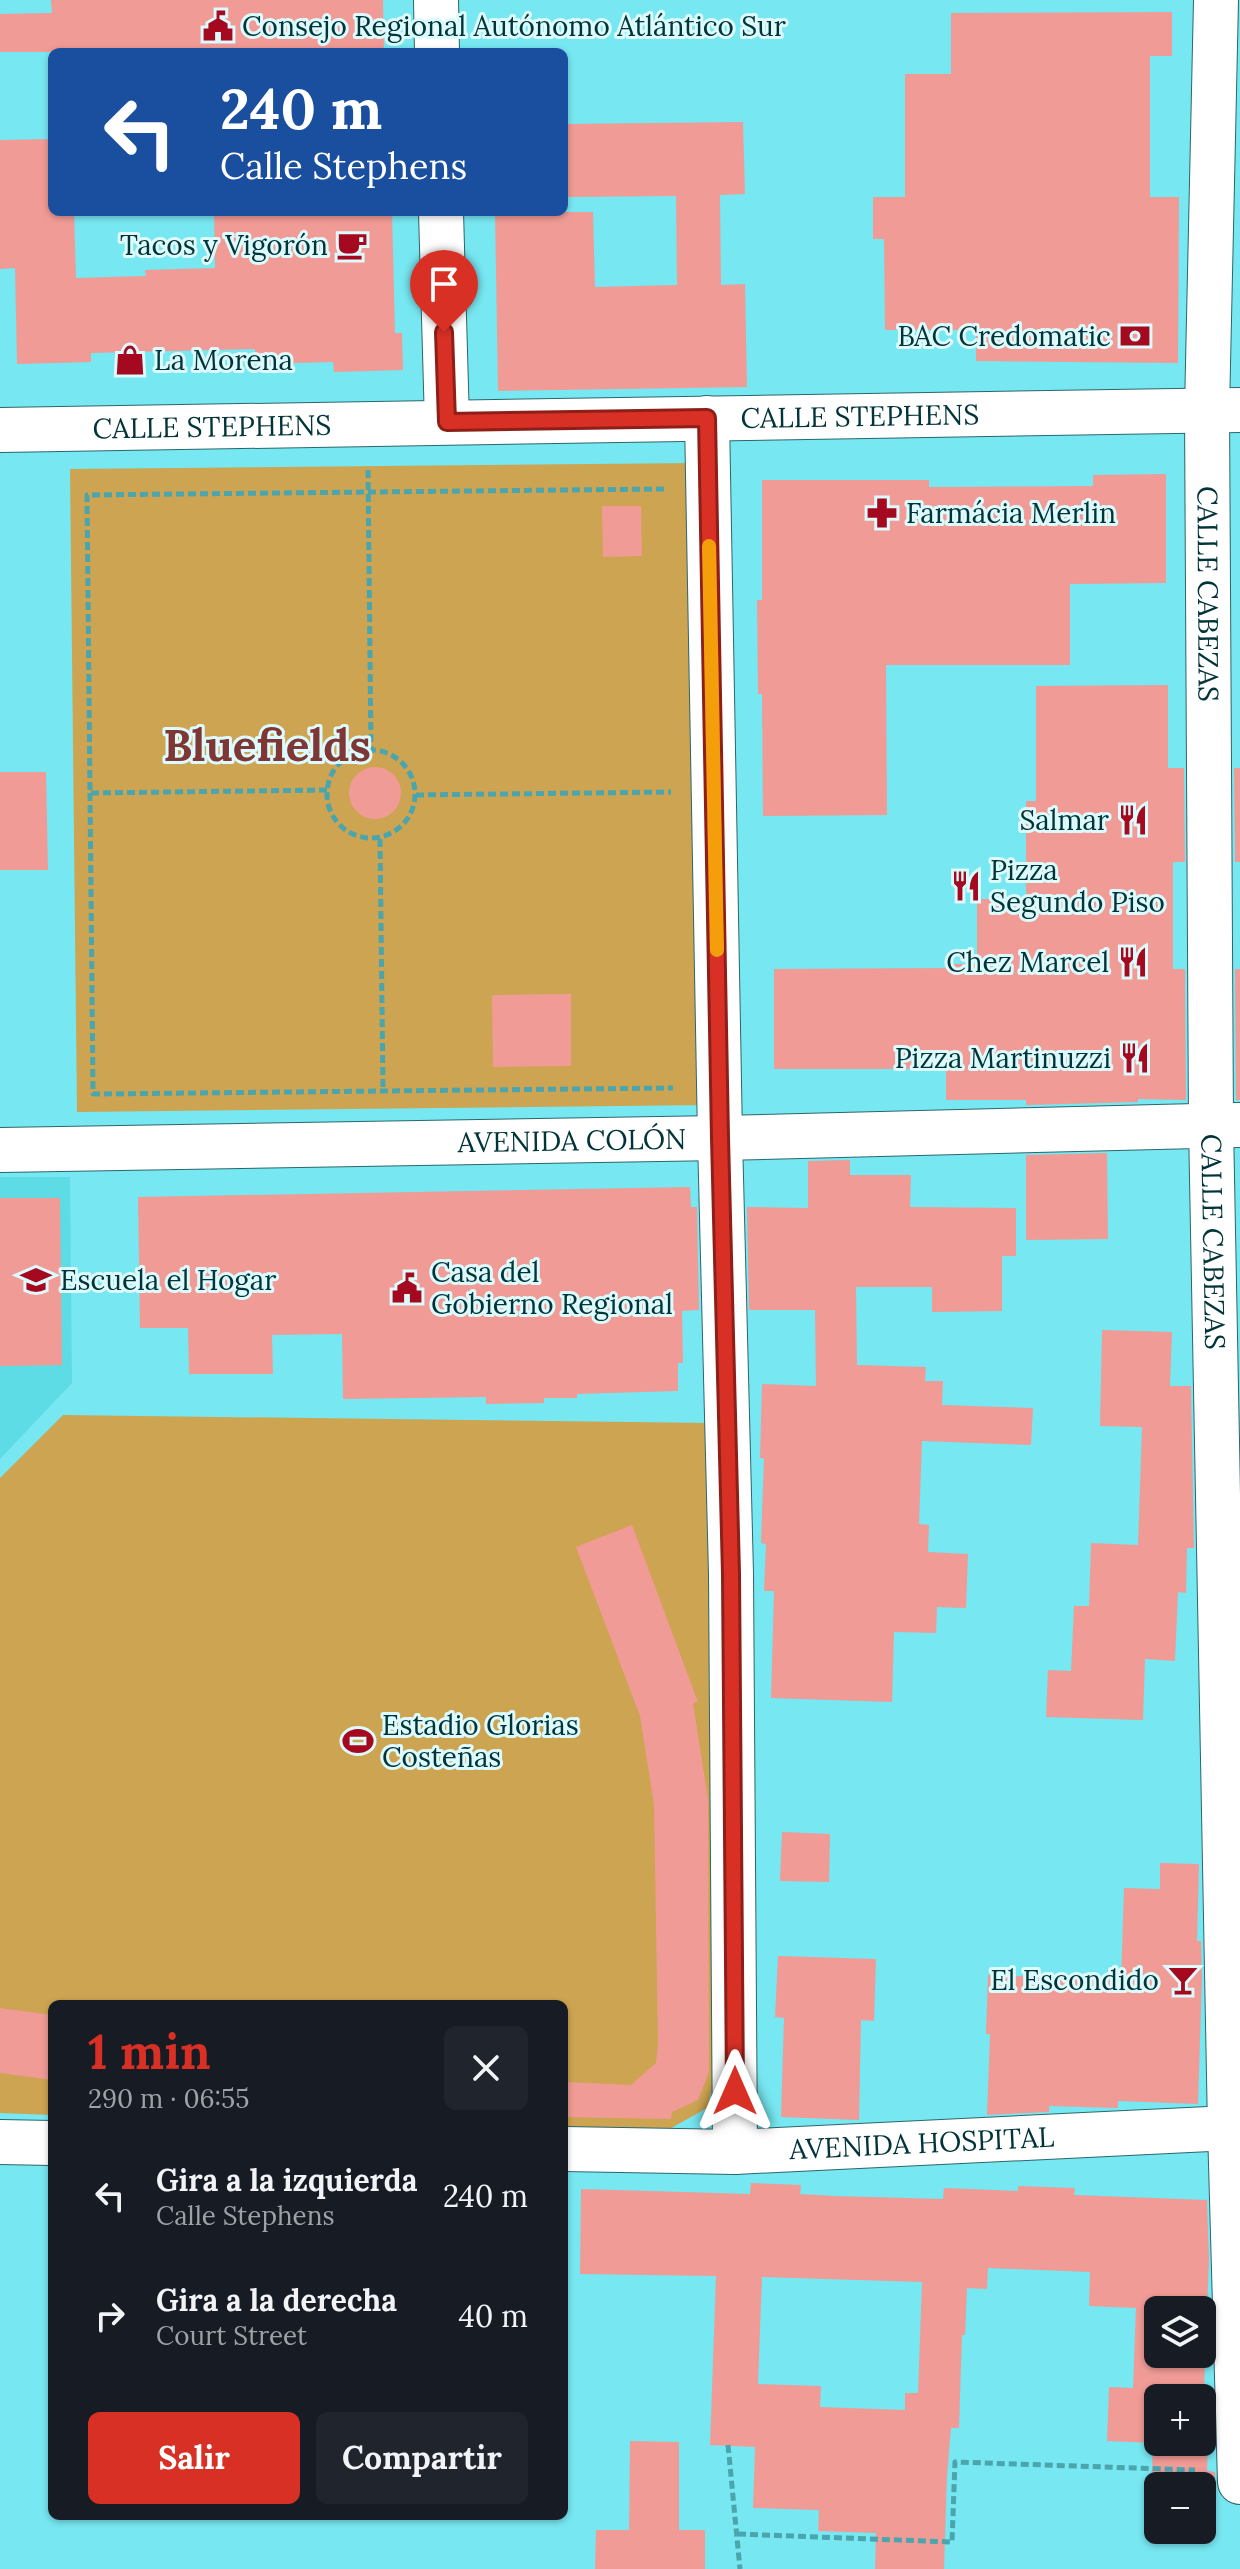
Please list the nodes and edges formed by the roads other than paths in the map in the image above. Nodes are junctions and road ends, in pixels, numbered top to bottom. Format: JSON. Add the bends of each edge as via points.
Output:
{"nodes":[{"id":1,"x":436,"y":0,"type":"edge"},
{"id":2,"x":1216,"y":0,"type":"edge"},
{"id":3,"x":437,"y":48,"type":"edge"},
{"id":4,"x":441,"y":216,"type":"edge"},
{"id":5,"x":1224,"y":410,"type":"edge"},
{"id":6,"x":707,"y":418,"type":"junction"},
{"id":7,"x":447,"y":422,"type":"junction"},
{"id":8,"x":0,"y":430,"type":"edge"},
{"id":9,"x":1225,"y":1125,"type":"edge"},
{"id":10,"x":720,"y":1138,"type":"junction"},
{"id":11,"x":0,"y":1150,"type":"edge"},
{"id":12,"x":1230,"y":2128,"type":"junction"},
{"id":13,"x":0,"y":2142,"type":"edge"},
{"id":14,"x":48,"y":2143,"type":"edge"},
{"id":15,"x":568,"y":2149,"type":"edge"},
{"id":16,"x":735,"y":2152,"type":"junction"},
{"id":17,"x":1240,"y":2472,"type":"edge"},
{"id":18,"x":1240,"y":2482,"type":"edge"}],
"edges":[{"from":1,"to":3,"type":"street"},
{"from":2,"to":5,"type":"street","name":"CALLE CABEZAS"},
{"from":4,"to":7,"type":"street"},
{"from":5,"to":6,"type":"street","name":"CALLE STEPHENS"},
{"from":5,"to":9,"type":"street","name":"CALLE CABEZAS"},
{"from":6,"to":7,"type":"street","name":"CALLE STEPHENS"},
{"from":6,"to":10,"type":"street"},
{"from":7,"to":8,"type":"street","name":"CALLE STEPHENS"},
{"from":9,"to":10,"type":"street","name":"AVENIDA COLÓN"},
{"from":9,"to":12,"type":"street","name":"CALLE CABEZAS"},
{"from":10,"to":11,"type":"street","name":"AVENIDA COLÓN"},
{"from":10,"to":16,"type":"street","via":[[731,1574]]},
{"from":12,"to":16,"type":"street","name":"AVENIDA HOSPITAL"},
{"from":12,"to":17,"type":"street","name":"CALLE CABEZAS"},
{"from":13,"to":14,"type":"street"},
{"from":15,"to":16,"type":"street","name":"AVENIDA HOSPITAL"},
{"from":17,"to":18,"type":"street","name":"CALLE CABEZAS"}]}
